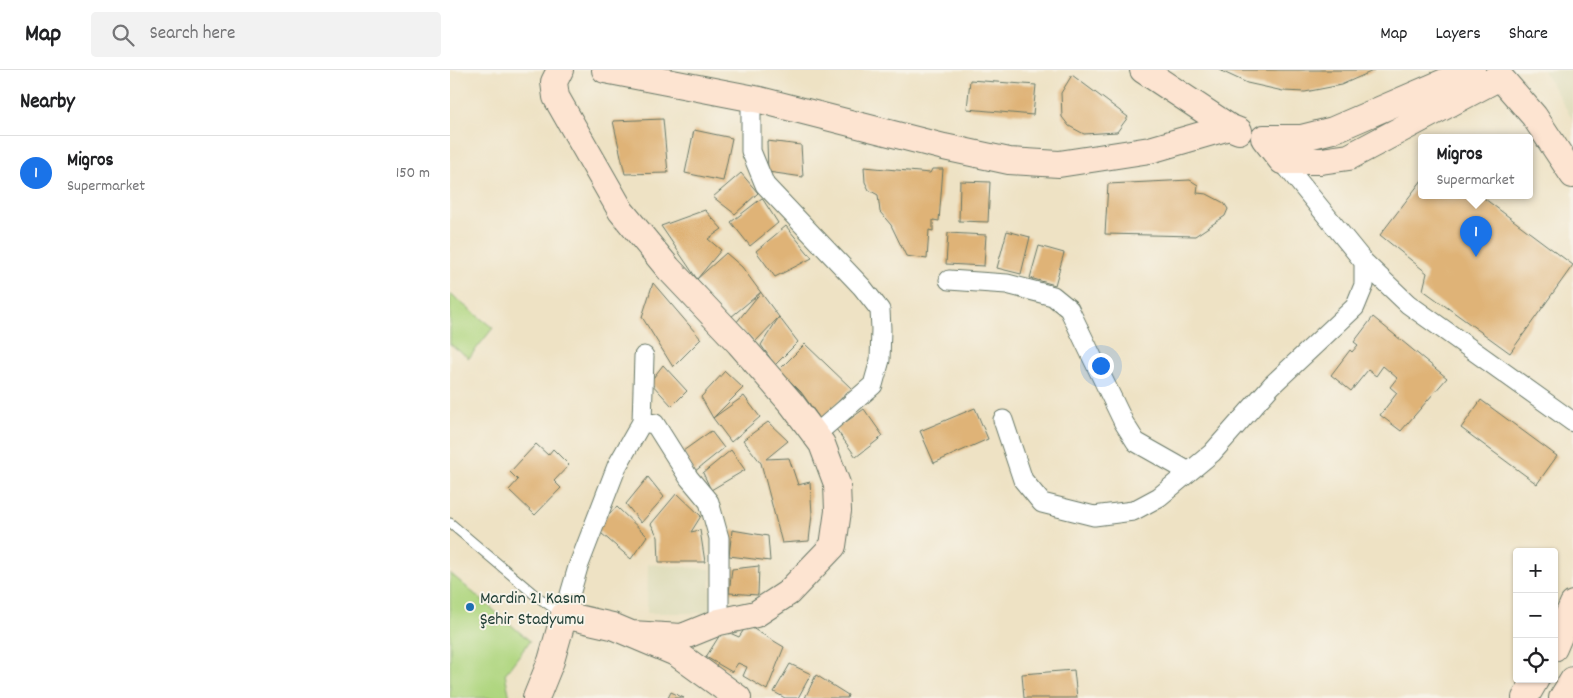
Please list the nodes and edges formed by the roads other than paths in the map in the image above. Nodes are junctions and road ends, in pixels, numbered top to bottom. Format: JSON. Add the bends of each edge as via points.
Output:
{"nodes":[{"id":1,"x":560,"y":70,"type":"edge"},
{"id":2,"x":605,"y":70,"type":"edge"},
{"id":3,"x":1143,"y":70,"type":"edge"},
{"id":4,"x":1472,"y":70,"type":"edge"},
{"id":5,"x":1501,"y":72,"type":"edge"},
{"id":6,"x":751,"y":99,"type":"junction"},
{"id":7,"x":1229,"y":127,"type":"junction"},
{"id":8,"x":1264,"y":138,"type":"junction"},
{"id":9,"x":1282,"y":162,"type":"junction"},
{"id":10,"x":1573,"y":175,"type":"edge"},
{"id":11,"x":1364,"y":262,"type":"junction"},
{"id":12,"x":949,"y":280,"type":"dead end"},
{"id":13,"x":644,"y":356,"type":"dead end"},
{"id":14,"x":1003,"y":420,"type":"dead end"},
{"id":15,"x":642,"y":422,"type":"junction"},
{"id":16,"x":1573,"y":422,"type":"edge"},
{"id":17,"x":815,"y":435,"type":"junction"},
{"id":18,"x":1189,"y":472,"type":"junction"},
{"id":19,"x":450,"y":524,"type":"edge"},
{"id":20,"x":1573,"y":604,"type":"edge"},
{"id":21,"x":564,"y":615,"type":"junction"},
{"id":22,"x":719,"y":622,"type":"junction"},
{"id":23,"x":631,"y":634,"type":"junction"},
{"id":24,"x":1558,"y":639,"type":"edge"},
{"id":25,"x":1573,"y":680,"type":"edge"},
{"id":26,"x":1534,"y":683,"type":"edge"},
{"id":27,"x":536,"y":698,"type":"edge"},
{"id":28,"x":738,"y":698,"type":"edge"},
{"id":29,"x":1525,"y":698,"type":"edge"},
{"id":30,"x":1562,"y":698,"type":"edge"}],
"edges":[{"from":1,"to":17,"type":"street","via":[[554,82],[556,97],[621,211],[668,268],[792,404]]},
{"from":2,"to":6,"type":"street"},
{"from":3,"to":7,"type":"street"},
{"from":4,"to":8,"type":"street","via":[[1333,130],[1301,138]]},
{"from":5,"to":9,"type":"street","via":[[1349,157]]},
{"from":5,"to":10,"type":"street"},
{"from":6,"to":7,"type":"street","via":[[1009,161],[1059,164],[1150,150]]},
{"from":6,"to":17,"type":"street","via":[[751,151],[765,185],[880,310],[880,360],[872,385]]},
{"from":7,"to":8,"type":"street"},
{"from":8,"to":9,"type":"street"},
{"from":9,"to":11,"type":"street"},
{"from":11,"to":16,"type":"street","via":[[1408,304]]},
{"from":11,"to":18,"type":"street","via":[[1364,286],[1355,307],[1272,385],[1212,453]]},
{"from":12,"to":18,"type":"street","via":[[1007,284],[1053,296],[1069,309],[1136,442]]},
{"from":13,"to":15,"type":"street"},
{"from":14,"to":18,"type":"street","via":[[1023,480],[1042,503],[1094,516],[1133,511],[1159,498]]},
{"from":15,"to":21,"type":"street","via":[[617,466],[578,566]]},
{"from":15,"to":22,"type":"street","via":[[655,424],[688,478],[709,502],[718,538]]},
{"from":17,"to":22,"type":"street","via":[[822,444],[836,484],[838,511],[834,546],[788,593],[756,614]]},
{"from":19,"to":21,"type":"lane"},
{"from":20,"to":24,"type":"street"},
{"from":21,"to":23,"type":"street","via":[[612,626]]},
{"from":21,"to":27,"type":"street"},
{"from":22,"to":23,"type":"street","via":[[682,637]]},
{"from":23,"to":28,"type":"street","via":[[676,654]]},
{"from":25,"to":30,"type":"street"},
{"from":26,"to":29,"type":"street"}]}
